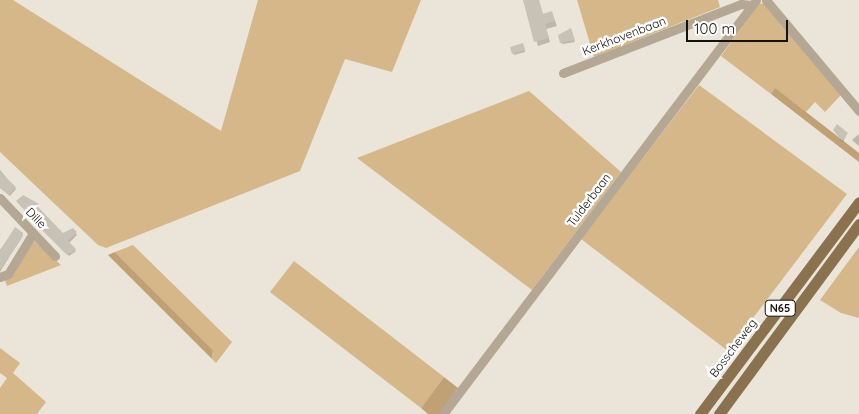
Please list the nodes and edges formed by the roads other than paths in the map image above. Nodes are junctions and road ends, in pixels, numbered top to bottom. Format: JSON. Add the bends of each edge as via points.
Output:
{"nodes":[{"id":1,"x":766,"y":0,"type":"edge"},
{"id":2,"x":754,"y":2,"type":"edge"},
{"id":3,"x":563,"y":73,"type":"dead end"},
{"id":4,"x":859,"y":110,"type":"edge"},
{"id":5,"x":0,"y":198,"type":"edge"},
{"id":6,"x":859,"y":202,"type":"edge"},
{"id":7,"x":859,"y":224,"type":"edge"},
{"id":8,"x":33,"y":233,"type":"junction"},
{"id":9,"x":55,"y":256,"type":"dead end"},
{"id":10,"x":0,"y":277,"type":"edge"},
{"id":11,"x":443,"y":414,"type":"edge"},
{"id":12,"x":700,"y":414,"type":"edge"},
{"id":13,"x":719,"y":414,"type":"edge"}],
"edges":[{"from":1,"to":4,"type":"street"},
{"from":2,"to":3,"type":"street","name":"Kerkhovenbaan","via":[[741,4]]},
{"from":2,"to":11,"type":"street","name":"Tulderbaan"},
{"from":5,"to":8,"type":"street","name":"Dille"},
{"from":6,"to":12,"type":"main road","name":"Bosscheweg","number":"N65"},
{"from":7,"to":13,"type":"main road","number":"N65"},
{"from":8,"to":9,"type":"street","name":"Dille"},
{"from":8,"to":10,"type":"street","via":[[8,274]]}]}
